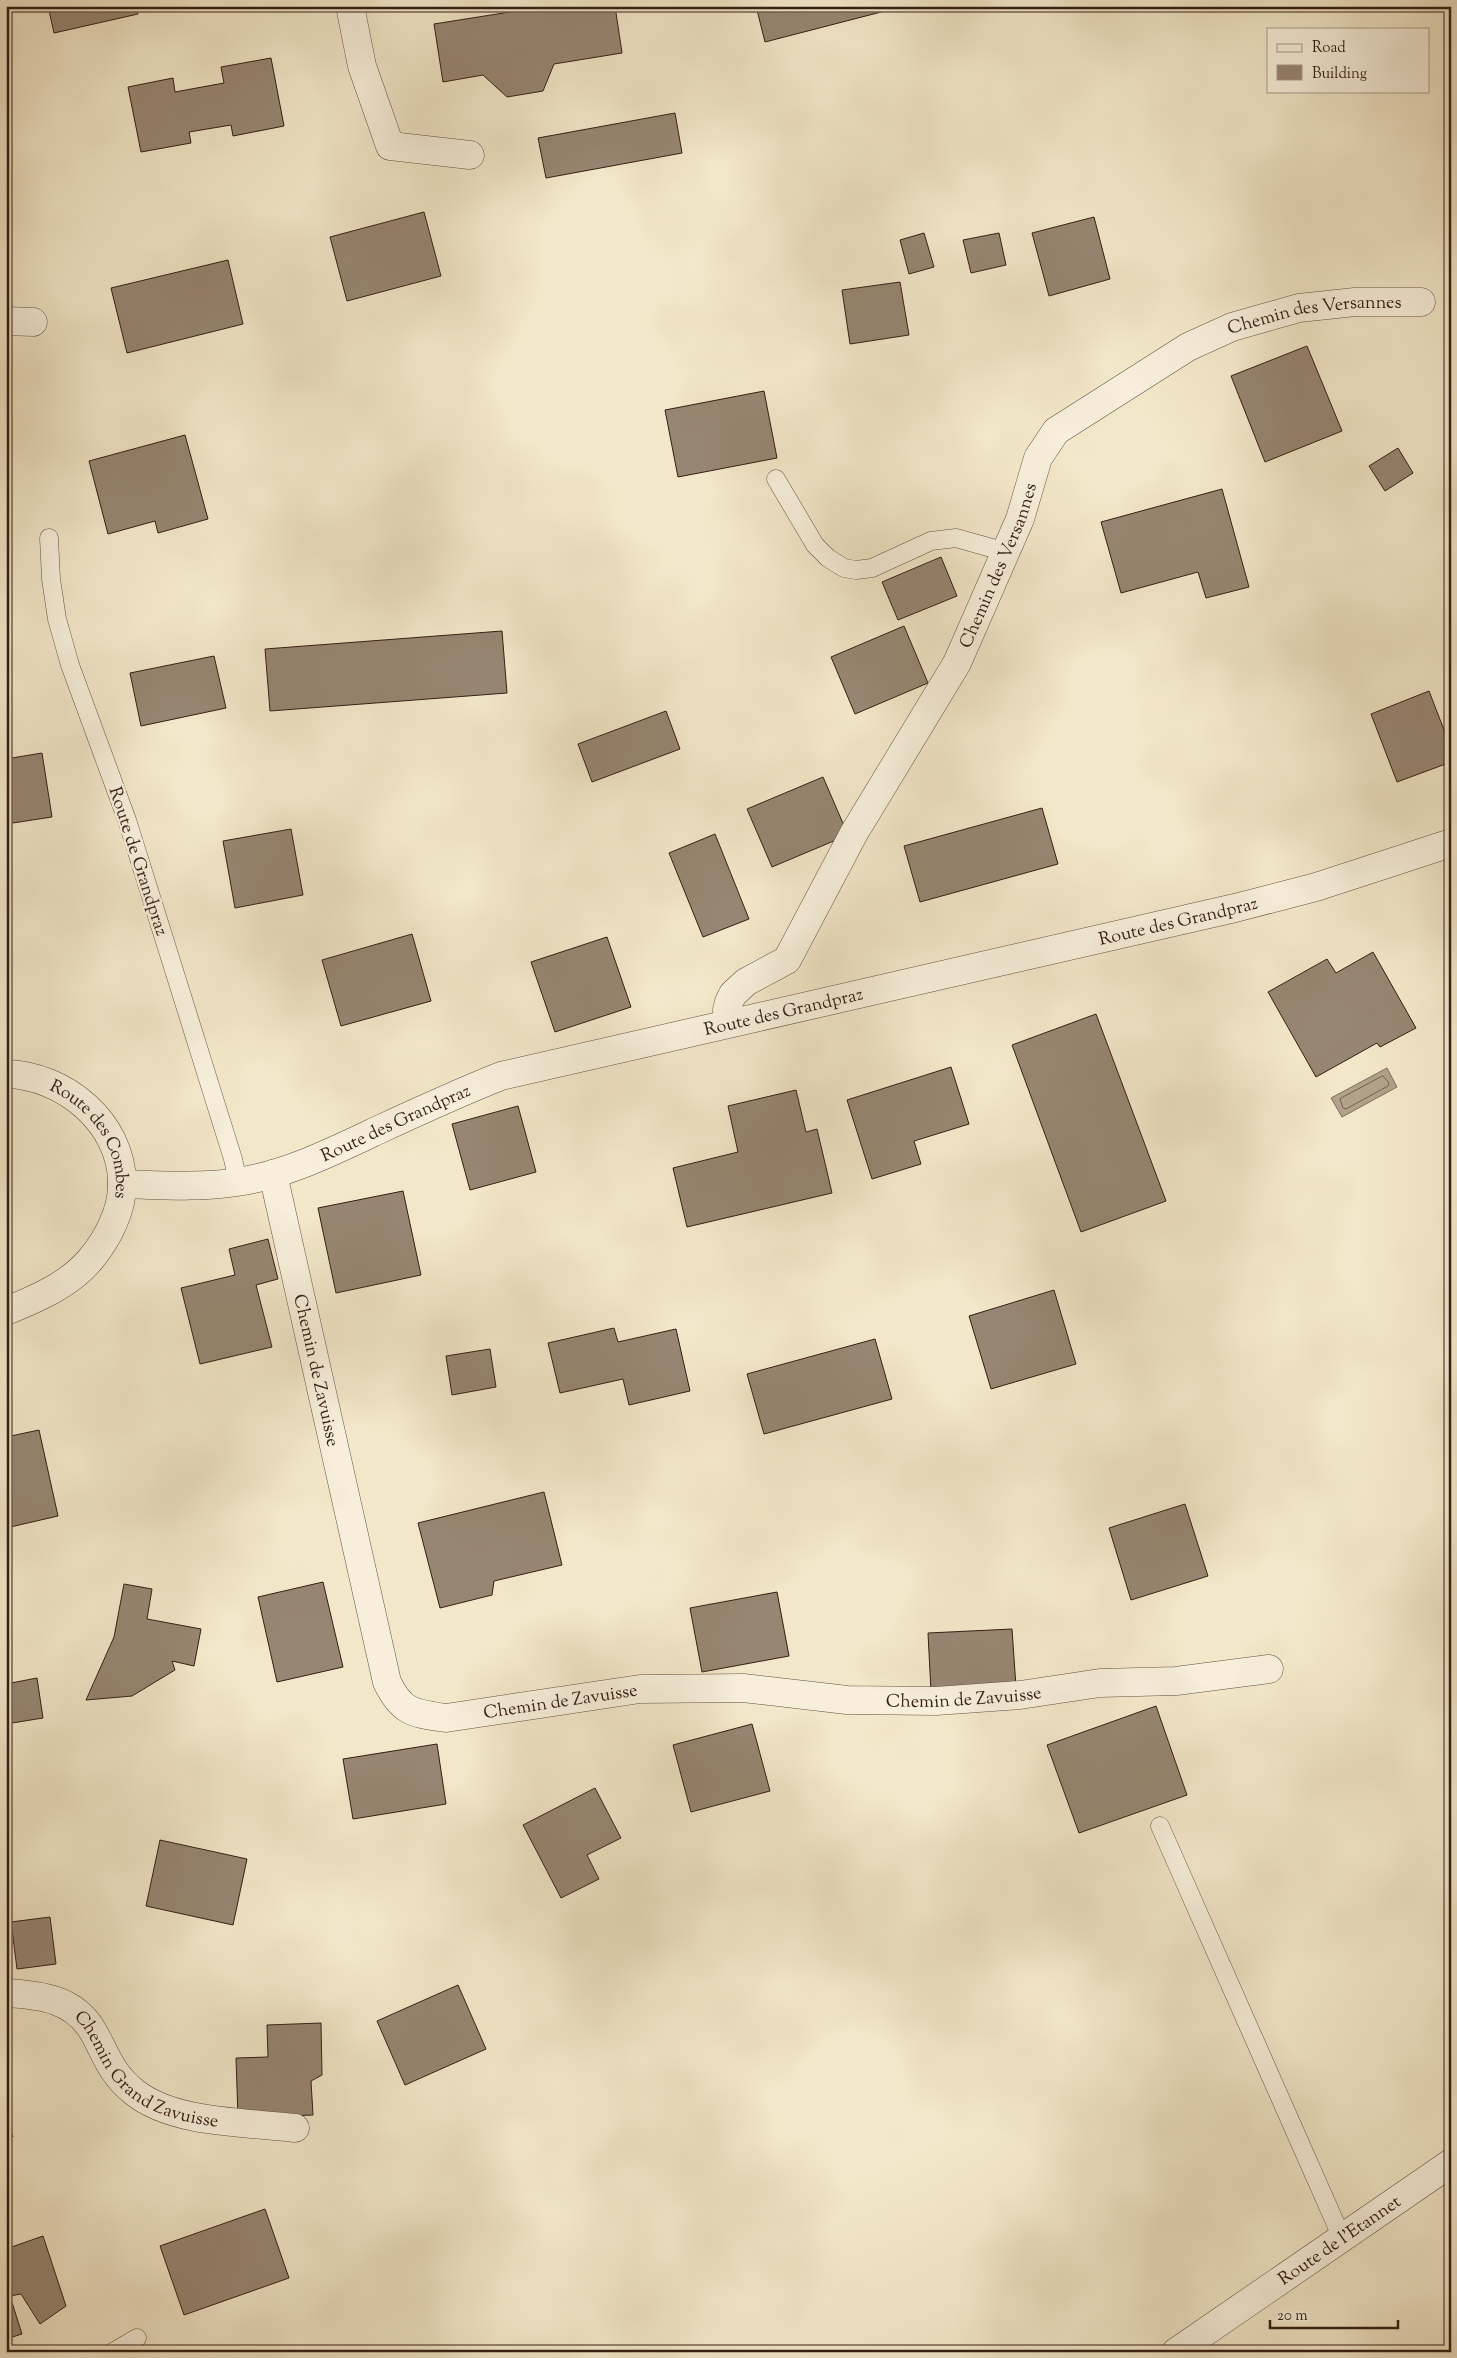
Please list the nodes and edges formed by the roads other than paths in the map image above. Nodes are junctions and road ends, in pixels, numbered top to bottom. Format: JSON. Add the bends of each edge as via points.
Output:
{"nodes":[{"id":1,"x":350,"y":6,"type":"edge"},
{"id":2,"x":470,"y":155,"type":"dead end"},
{"id":3,"x":1421,"y":302,"type":"dead end"},
{"id":4,"x":6,"y":321,"type":"edge"},
{"id":5,"x":33,"y":322,"type":"dead end"},
{"id":6,"x":776,"y":479,"type":"dead end"},
{"id":7,"x":49,"y":538,"type":"dead end"},
{"id":8,"x":1006,"y":552,"type":"junction"},
{"id":9,"x":1451,"y":843,"type":"edge"},
{"id":10,"x":729,"y":1022,"type":"junction"},
{"id":11,"x":6,"y":1074,"type":"edge"},
{"id":12,"x":273,"y":1174,"type":"junction"},
{"id":13,"x":238,"y":1182,"type":"junction"},
{"id":14,"x":122,"y":1184,"type":"junction"},
{"id":15,"x":6,"y":1311,"type":"edge"},
{"id":16,"x":1269,"y":1669,"type":"dead end"},
{"id":17,"x":1160,"y":1826,"type":"dead end"},
{"id":18,"x":6,"y":1993,"type":"edge"},
{"id":19,"x":295,"y":2128,"type":"dead end"},
{"id":20,"x":1451,"y":2163,"type":"edge"},
{"id":21,"x":1342,"y":2238,"type":"junction"},
{"id":22,"x":137,"y":2338,"type":"dead end"},
{"id":23,"x":113,"y":2352,"type":"edge"},
{"id":24,"x":1176,"y":2352,"type":"edge"}],
"edges":[{"from":1,"to":2,"type":"street","via":[[362,66],[390,146]]},
{"from":3,"to":8,"type":"street","name":"Chemin des Versannes","via":[[1355,302],[1299,308],[1232,327],[1188,347],[1056,430],[1038,458],[1020,519]]},
{"from":4,"to":5,"type":"street"},
{"from":6,"to":8,"type":"lane","via":[[815,545],[844,568],[872,568],[931,540],[956,538]]},
{"from":7,"to":13,"type":"lane","name":"Route de Grandpraz","via":[[56,611],[70,665],[127,820]]},
{"from":8,"to":10,"type":"street","name":"Chemin des Versannes","via":[[958,663],[854,832],[787,960],[746,982],[733,994],[728,1002]]},
{"from":9,"to":10,"type":"street","name":"Route des Grandpraz","via":[[1316,887],[1235,908]]},
{"from":10,"to":12,"type":"street","name":"Route des Grandpraz","via":[[501,1076],[324,1156]]},
{"from":11,"to":14,"type":"street","name":"Route des Combes","via":[[19,1074],[49,1083],[74,1095],[93,1112],[110,1136],[119,1161]]},
{"from":12,"to":13,"type":"street","name":"Route des Grandpraz"},
{"from":12,"to":16,"type":"street","name":"Chemin de Zavuisse","via":[[387,1682],[396,1700],[415,1713],[446,1718],[640,1689],[743,1688],[848,1700],[936,1700],[1020,1695],[1100,1683],[1176,1681]]},
{"from":13,"to":14,"type":"street","name":"Route des Grandpraz","via":[[200,1187]]},
{"from":14,"to":15,"type":"street","name":"Route des Combes","via":[[119,1207],[111,1227],[90,1260],[65,1281]]},
{"from":17,"to":21,"type":"lane"},
{"from":18,"to":19,"type":"street","name":"Chemin Grand Zavuisse","via":[[30,1994],[67,2004],[81,2014],[94,2032],[112,2070],[135,2092],[160,2106],[194,2117]]},
{"from":20,"to":21,"type":"street","name":"Route de l'Etannet"},
{"from":21,"to":24,"type":"street","name":"Route de l'Etannet"},
{"from":22,"to":23,"type":"lane"}]}
